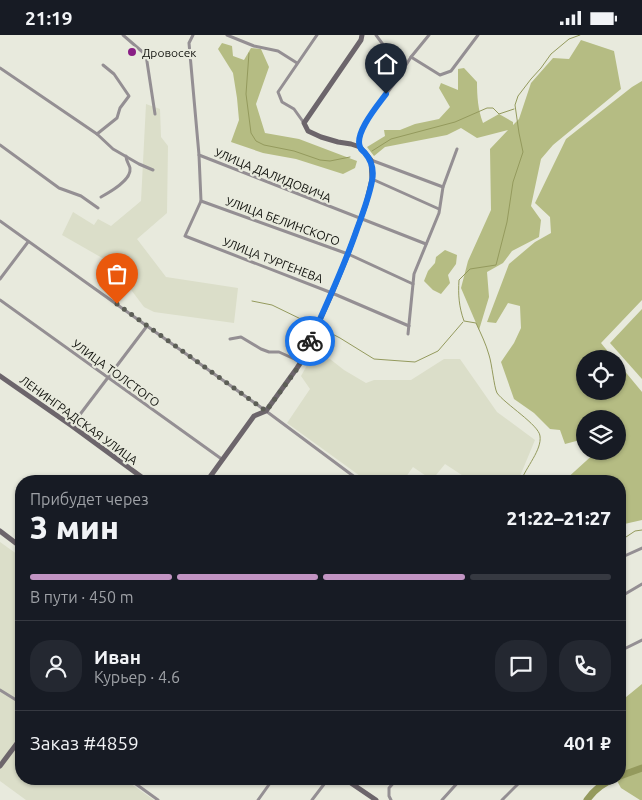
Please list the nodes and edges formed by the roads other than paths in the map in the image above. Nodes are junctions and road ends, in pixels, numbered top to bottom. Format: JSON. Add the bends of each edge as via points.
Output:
{"nodes":[{"id":1,"x":123,"y":35,"type":"edge"},
{"id":2,"x":193,"y":35,"type":"edge"},
{"id":3,"x":227,"y":35,"type":"edge"},
{"id":4,"x":317,"y":35,"type":"edge"},
{"id":5,"x":362,"y":35,"type":"edge"},
{"id":6,"x":376,"y":35,"type":"edge"},
{"id":7,"x":429,"y":35,"type":"edge"},
{"id":8,"x":478,"y":35,"type":"edge"},
{"id":9,"x":411,"y":57,"type":"junction"},
{"id":10,"x":297,"y":63,"type":"junction"},
{"id":11,"x":103,"y":65,"type":"dead end"},
{"id":12,"x":0,"y":69,"type":"edge"},
{"id":13,"x":402,"y":72,"type":"junction"},
{"id":14,"x":155,"y":114,"type":"dead end"},
{"id":15,"x":304,"y":123,"type":"junction"},
{"id":16,"x":97,"y":134,"type":"junction"},
{"id":17,"x":0,"y":145,"type":"edge"},
{"id":18,"x":360,"y":147,"type":"junction"},
{"id":19,"x":456,"y":149,"type":"dead end"},
{"id":20,"x":198,"y":155,"type":"junction"},
{"id":21,"x":126,"y":156,"type":"junction"},
{"id":22,"x":371,"y":160,"type":"junction"},
{"id":23,"x":154,"y":170,"type":"dead end"},
{"id":24,"x":372,"y":179,"type":"junction"},
{"id":25,"x":443,"y":187,"type":"junction"},
{"id":26,"x":102,"y":197,"type":"dead end"},
{"id":27,"x":201,"y":201,"type":"junction"},
{"id":28,"x":98,"y":208,"type":"dead end"},
{"id":29,"x":439,"y":209,"type":"junction"},
{"id":30,"x":360,"y":219,"type":"junction"},
{"id":31,"x":0,"y":221,"type":"edge"},
{"id":32,"x":28,"y":241,"type":"junction"},
{"id":33,"x":426,"y":244,"type":"junction"},
{"id":34,"x":348,"y":254,"type":"junction"},
{"id":35,"x":0,"y":279,"type":"edge"},
{"id":36,"x":413,"y":284,"type":"junction"},
{"id":37,"x":332,"y":293,"type":"junction"},
{"id":38,"x":0,"y":300,"type":"edge"},
{"id":39,"x":147,"y":326,"type":"junction"},
{"id":40,"x":409,"y":326,"type":"junction"},
{"id":41,"x":408,"y":334,"type":"dead end"},
{"id":42,"x":230,"y":339,"type":"dead end"},
{"id":43,"x":301,"y":362,"type":"junction"},
{"id":44,"x":0,"y":376,"type":"edge"},
{"id":45,"x":108,"y":378,"type":"junction"},
{"id":46,"x":266,"y":411,"type":"junction"},
{"id":47,"x":72,"y":426,"type":"junction"},
{"id":48,"x":223,"y":460,"type":"junction"},
{"id":49,"x":139,"y":475,"type":"edge"},
{"id":50,"x":212,"y":475,"type":"edge"},
{"id":51,"x":352,"y":475,"type":"edge"},
{"id":52,"x":0,"y":531,"type":"edge"},
{"id":53,"x":15,"y":542,"type":"edge"},
{"id":54,"x":642,"y":548,"type":"edge"},
{"id":55,"x":626,"y":555,"type":"edge"},
{"id":56,"x":642,"y":584,"type":"edge"},
{"id":57,"x":626,"y":593,"type":"edge"},
{"id":58,"x":642,"y":640,"type":"edge"},
{"id":59,"x":626,"y":648,"type":"edge"},
{"id":60,"x":0,"y":690,"type":"edge"},
{"id":61,"x":15,"y":699,"type":"edge"},
{"id":62,"x":15,"y":746,"type":"edge"},
{"id":63,"x":0,"y":766,"type":"edge"},
{"id":64,"x":137,"y":785,"type":"edge"},
{"id":65,"x":269,"y":785,"type":"edge"},
{"id":66,"x":323,"y":785,"type":"edge"},
{"id":67,"x":354,"y":785,"type":"edge"},
{"id":68,"x":392,"y":785,"type":"edge"},
{"id":69,"x":456,"y":785,"type":"edge"},
{"id":70,"x":516,"y":785,"type":"edge"},
{"id":71,"x":158,"y":800,"type":"edge"},
{"id":72,"x":258,"y":800,"type":"edge"},
{"id":73,"x":312,"y":800,"type":"edge"},
{"id":74,"x":376,"y":800,"type":"edge"},
{"id":75,"x":391,"y":800,"type":"edge"},
{"id":76,"x":442,"y":800,"type":"edge"},
{"id":77,"x":502,"y":800,"type":"edge"}],
"edges":[{"from":1,"to":14,"type":"street","via":[[146,55]]},
{"from":2,"to":20,"type":"street","name":"УЛИЦА ДАЛИДОВИЧА","via":[[190,43]]},
{"from":3,"to":10,"type":"street","via":[[278,51]]},
{"from":4,"to":10,"type":"street"},
{"from":5,"to":15,"type":"street"},
{"from":6,"to":13,"type":"street"},
{"from":7,"to":9,"type":"street"},
{"from":8,"to":9,"type":"street","via":[[451,71],[440,75]]},
{"from":9,"to":13,"type":"street"},
{"from":10,"to":15,"type":"street","via":[[278,92],[282,102],[294,109]]},
{"from":11,"to":16,"type":"street","via":[[114,74],[129,96],[117,118]]},
{"from":12,"to":16,"type":"street"},
{"from":13,"to":18,"type":"street","via":[[366,120],[359,137]]},
{"from":15,"to":18,"type":"street","via":[[308,131],[321,137]]},
{"from":16,"to":21,"type":"street"},
{"from":17,"to":28,"type":"street","via":[[59,188],[81,196]]},
{"from":18,"to":22,"type":"street"},
{"from":19,"to":25,"type":"street"},
{"from":20,"to":27,"type":"street"},
{"from":20,"to":30,"type":"street","name":"УЛИЦА ДАЛИДОВИЧА"},
{"from":21,"to":23,"type":"street"},
{"from":21,"to":26,"type":"street","via":[[129,174],[116,189]]},
{"from":22,"to":24,"type":"street"},
{"from":22,"to":25,"type":"street"},
{"from":24,"to":29,"type":"street"},
{"from":24,"to":30,"type":"street"},
{"from":25,"to":29,"type":"street"},
{"from":27,"to":34,"type":"street","name":"УЛИЦА БЕЛИНСКОГО"},
{"from":27,"to":37,"type":"street","name":"УЛИЦА ТУРГЕНЕВА","via":[[185,236]]},
{"from":29,"to":33,"type":"street"},
{"from":30,"to":33,"type":"street","name":"УЛИЦА ДАЛИДОВИЧА"},
{"from":30,"to":34,"type":"street"},
{"from":31,"to":32,"type":"street"},
{"from":32,"to":35,"type":"street"},
{"from":32,"to":39,"type":"street"},
{"from":33,"to":36,"type":"street"},
{"from":34,"to":36,"type":"street","name":"УЛИЦА БЕЛИНСКОГО"},
{"from":34,"to":37,"type":"street"},
{"from":36,"to":40,"type":"street"},
{"from":37,"to":40,"type":"street","name":"УЛИЦА ТУРГЕНЕВА"},
{"from":37,"to":43,"type":"street"},
{"from":38,"to":45,"type":"street","name":"УЛИЦА ТОЛСТОГО"},
{"from":39,"to":45,"type":"street"},
{"from":39,"to":46,"type":"street"},
{"from":40,"to":41,"type":"street"},
{"from":42,"to":43,"type":"street","via":[[241,337],[261,349]]},
{"from":43,"to":46,"type":"street"},
{"from":44,"to":47,"type":"street","name":"ЛЕНИНГРАДСКАЯ УЛИЦА"},
{"from":45,"to":47,"type":"street"},
{"from":45,"to":48,"type":"street","name":"УЛИЦА ТОЛСТОГО"},
{"from":46,"to":48,"type":"street","via":[[254,417]]},
{"from":46,"to":51,"type":"street"},
{"from":47,"to":49,"type":"street","name":"ЛЕНИНГРАДСКАЯ УЛИЦА"},
{"from":48,"to":50,"type":"street"},
{"from":52,"to":53,"type":"street"},
{"from":54,"to":55,"type":"street"},
{"from":56,"to":57,"type":"street"},
{"from":58,"to":59,"type":"street"},
{"from":60,"to":61,"type":"street"},
{"from":62,"to":63,"type":"street"},
{"from":64,"to":71,"type":"street"},
{"from":65,"to":72,"type":"street"},
{"from":66,"to":73,"type":"street"},
{"from":67,"to":74,"type":"street"},
{"from":68,"to":75,"type":"street","via":[[389,788]]},
{"from":69,"to":76,"type":"street"},
{"from":70,"to":77,"type":"street"}]}
